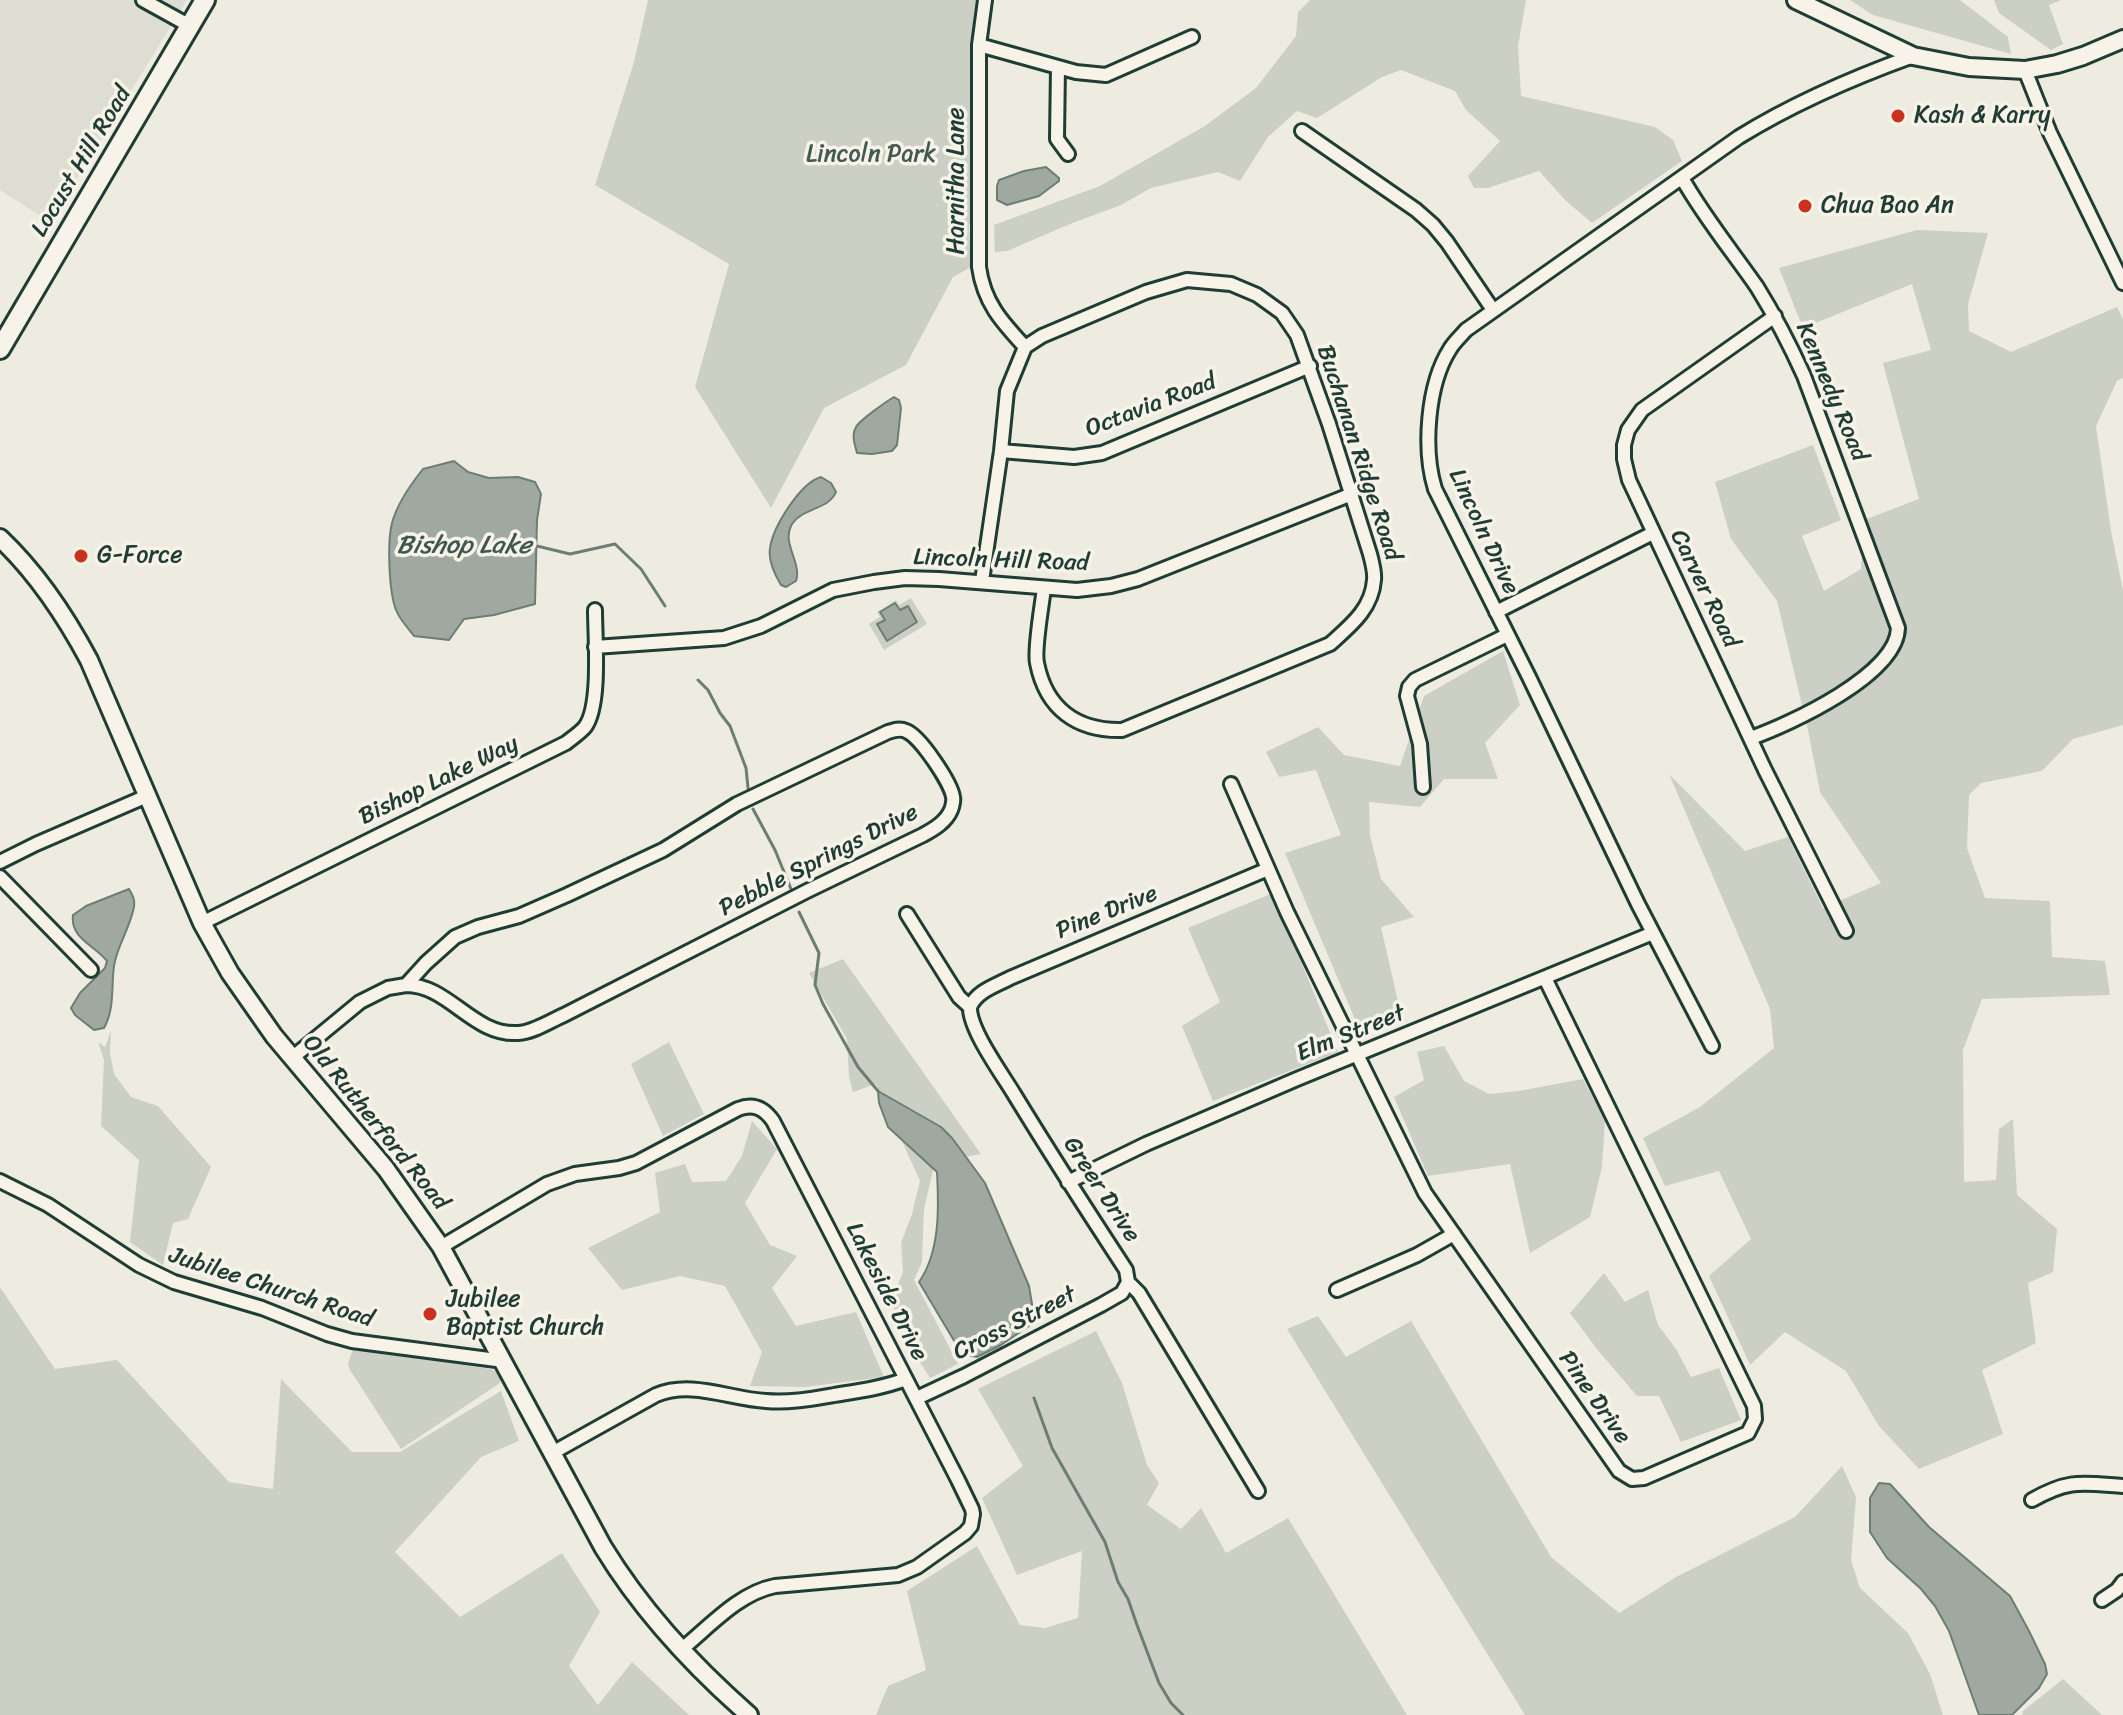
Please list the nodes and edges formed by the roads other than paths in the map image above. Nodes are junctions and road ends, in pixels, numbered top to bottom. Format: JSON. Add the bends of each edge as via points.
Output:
{"nodes":[{"id":1,"x":143,"y":0,"type":"edge"},
{"id":2,"x":205,"y":0,"type":"edge"},
{"id":3,"x":985,"y":0,"type":"edge"},
{"id":4,"x":1796,"y":0,"type":"edge"},
{"id":5,"x":190,"y":26,"type":"junction"},
{"id":6,"x":1192,"y":37,"type":"dead end"},
{"id":7,"x":2123,"y":39,"type":"edge"},
{"id":8,"x":979,"y":45,"type":"junction"},
{"id":9,"x":1913,"y":56,"type":"junction"},
{"id":10,"x":1058,"y":67,"type":"junction"},
{"id":11,"x":2025,"y":70,"type":"junction"},
{"id":12,"x":1302,"y":131,"type":"dead end"},
{"id":13,"x":1068,"y":154,"type":"dead end"},
{"id":14,"x":1682,"y":178,"type":"junction"},
{"id":15,"x":2123,"y":283,"type":"edge"},
{"id":16,"x":1493,"y":310,"type":"junction"},
{"id":17,"x":1775,"y":316,"type":"junction"},
{"id":18,"x":1025,"y":347,"type":"junction"},
{"id":19,"x":0,"y":349,"type":"edge"},
{"id":20,"x":1310,"y":366,"type":"junction"},
{"id":21,"x":1001,"y":451,"type":"junction"},
{"id":22,"x":1352,"y":494,"type":"junction"},
{"id":23,"x":1653,"y":533,"type":"junction"},
{"id":24,"x":0,"y":538,"type":"edge"},
{"id":25,"x":982,"y":581,"type":"junction"},
{"id":26,"x":1044,"y":588,"type":"junction"},
{"id":27,"x":595,"y":610,"type":"dead end"},
{"id":28,"x":1496,"y":612,"type":"junction"},
{"id":29,"x":1507,"y":635,"type":"junction"},
{"id":30,"x":595,"y":647,"type":"junction"},
{"id":31,"x":1751,"y":738,"type":"junction"},
{"id":32,"x":1231,"y":784,"type":"dead end"},
{"id":33,"x":1423,"y":787,"type":"dead end"},
{"id":34,"x":147,"y":796,"type":"junction"},
{"id":35,"x":0,"y":862,"type":"edge"},
{"id":36,"x":1268,"y":869,"type":"junction"},
{"id":37,"x":0,"y":877,"type":"edge"},
{"id":38,"x":907,"y":914,"type":"dead end"},
{"id":39,"x":202,"y":923,"type":"junction"},
{"id":40,"x":1846,"y":931,"type":"dead end"},
{"id":41,"x":1653,"y":933,"type":"junction"},
{"id":42,"x":91,"y":970,"type":"dead end"},
{"id":43,"x":1545,"y":978,"type":"junction"},
{"id":44,"x":406,"y":985,"type":"junction"},
{"id":45,"x":970,"y":1007,"type":"junction"},
{"id":46,"x":1712,"y":1046,"type":"dead end"},
{"id":47,"x":1357,"y":1055,"type":"junction"},
{"id":48,"x":292,"y":1058,"type":"junction"},
{"id":49,"x":0,"y":1181,"type":"edge"},
{"id":50,"x":1068,"y":1182,"type":"junction"},
{"id":51,"x":1454,"y":1234,"type":"junction"},
{"id":52,"x":441,"y":1247,"type":"junction"},
{"id":53,"x":1128,"y":1282,"type":"junction"},
{"id":54,"x":1337,"y":1290,"type":"dead end"},
{"id":55,"x":504,"y":1361,"type":"junction"},
{"id":56,"x":906,"y":1379,"type":"junction"},
{"id":57,"x":917,"y":1398,"type":"junction"},
{"id":58,"x":554,"y":1452,"type":"junction"},
{"id":59,"x":2123,"y":1486,"type":"edge"},
{"id":60,"x":1258,"y":1491,"type":"dead end"},
{"id":61,"x":2032,"y":1500,"type":"dead end"},
{"id":62,"x":2123,"y":1582,"type":"edge"},
{"id":63,"x":2102,"y":1600,"type":"dead end"},
{"id":64,"x":682,"y":1649,"type":"junction"},
{"id":65,"x":749,"y":1715,"type":"edge"}],
"edges":[{"from":1,"to":5,"type":"street"},
{"from":2,"to":5,"type":"main road","name":"Locust Hill Road"},
{"from":3,"to":8,"type":"street","name":"Harnitha Lane"},
{"from":4,"to":9,"type":"street"},
{"from":5,"to":19,"type":"main road","name":"Locust Hill Road"},
{"from":6,"to":10,"type":"street","via":[[1106,75]]},
{"from":7,"to":11,"type":"street","via":[[2070,60]]},
{"from":8,"to":10,"type":"street"},
{"from":8,"to":18,"type":"street","name":"Harnitha Lane","via":[[981,282],[997,317]]},
{"from":9,"to":11,"type":"street"},
{"from":9,"to":14,"type":"street","name":"Lincoln Drive","via":[[1777,115]]},
{"from":10,"to":13,"type":"street","via":[[1057,139]]},
{"from":11,"to":15,"type":"street"},
{"from":12,"to":16,"type":"street","via":[[1433,225]]},
{"from":14,"to":16,"type":"street","name":"Lincoln Drive"},
{"from":14,"to":17,"type":"street","name":"Kennedy Road"},
{"from":16,"to":28,"type":"street","name":"Lincoln Drive","via":[[1466,330],[1440,369],[1428,450],[1439,500]]},
{"from":17,"to":23,"type":"street","name":"Carver Road","via":[[1647,406],[1628,430],[1626,472]]},
{"from":17,"to":31,"type":"street","name":"Kennedy Road","via":[[1804,376],[1898,628],[1895,642],[1877,666],[1855,684],[1791,722]]},
{"from":18,"to":20,"type":"street","name":"Buchanan Ridge Road","via":[[1146,292],[1187,280],[1207,281],[1257,295],[1282,313]]},
{"from":18,"to":21,"type":"street","via":[[1007,391]]},
{"from":20,"to":21,"type":"street","name":"Octavia Road","via":[[1102,453],[1074,457]]},
{"from":20,"to":22,"type":"street","name":"Buchanan Ridge Road"},
{"from":21,"to":25,"type":"street"},
{"from":22,"to":26,"type":"street","name":"Lincoln Hill Road","via":[[1138,579],[1077,590]]},
{"from":22,"to":26,"type":"street","name":"Buchanan Ridge Road","via":[[1375,579],[1369,604],[1352,624],[1330,644],[1122,730],[1103,731],[1078,722],[1059,709],[1045,685],[1036,661]]},
{"from":23,"to":28,"type":"street"},
{"from":23,"to":31,"type":"street","name":"Carver Road"},
{"from":24,"to":34,"type":"street","name":"Old Rutherford Road","via":[[39,580],[77,636]]},
{"from":25,"to":26,"type":"street","name":"Lincoln Hill Road"},
{"from":25,"to":30,"type":"street","name":"Lincoln Hill Road","via":[[874,582],[833,590],[724,638]]},
{"from":27,"to":30,"type":"street","name":"Bishop Lake Way"},
{"from":28,"to":29,"type":"street","name":"Lincoln Drive"},
{"from":29,"to":33,"type":"street","via":[[1409,687]]},
{"from":29,"to":41,"type":"street","name":"Lincoln Drive"},
{"from":30,"to":39,"type":"street","name":"Bishop Lake Way","via":[[592,712],[584,728],[566,743]]},
{"from":31,"to":40,"type":"street","name":"Carver Road"},
{"from":32,"to":36,"type":"street","name":"Pine Drive"},
{"from":34,"to":35,"type":"street"},
{"from":34,"to":39,"type":"street","name":"Old Rutherford Road"},
{"from":36,"to":45,"type":"street","name":"Pine Drive","via":[[1010,978],[979,994]]},
{"from":36,"to":47,"type":"street","name":"Pine Drive"},
{"from":37,"to":42,"type":"street"},
{"from":38,"to":45,"type":"street","name":"Greer Drive"},
{"from":39,"to":48,"type":"street","name":"Old Rutherford Road","via":[[250,1004]]},
{"from":41,"to":43,"type":"street","name":"Elm Street"},
{"from":41,"to":46,"type":"street","name":"Lincoln Drive"},
{"from":43,"to":47,"type":"street","name":"Elm Street"},
{"from":43,"to":51,"type":"street","name":"Pine Drive","via":[[1754,1406],[1752,1428],[1644,1478],[1622,1474]]},
{"from":44,"to":44,"type":"street","name":"Pebble Springs Drive","via":[[429,990],[486,1027],[523,1032],[923,835],[949,814],[953,796],[918,738],[902,729],[888,732],[737,804],[663,850],[519,916],[462,933]]},
{"from":44,"to":48,"type":"street","name":"Pebble Springs Drive","via":[[360,1002]]},
{"from":45,"to":50,"type":"street","name":"Greer Drive","via":[[972,1023],[988,1052]]},
{"from":47,"to":50,"type":"street","name":"Elm Street"},
{"from":47,"to":51,"type":"street","name":"Pine Drive","via":[[1415,1174]]},
{"from":48,"to":52,"type":"street","name":"Old Rutherford Road","via":[[386,1169]]},
{"from":49,"to":55,"type":"street","name":"Jubilee Church Road","via":[[174,1282],[352,1341]]},
{"from":50,"to":53,"type":"street","name":"Greer Drive","via":[[1126,1270]]},
{"from":51,"to":54,"type":"street"},
{"from":52,"to":55,"type":"street","name":"Old Rutherford Road"},
{"from":52,"to":56,"type":"street","name":"Lakeside Drive","via":[[547,1184],[636,1163],[738,1109],[760,1108],[782,1137]]},
{"from":53,"to":57,"type":"street","name":"Cross Street","via":[[1122,1293],[1101,1305]]},
{"from":53,"to":60,"type":"street","name":"Greer Drive"},
{"from":55,"to":58,"type":"street","name":"Old Rutherford Road"},
{"from":56,"to":57,"type":"street","name":"Lakeside Drive"},
{"from":56,"to":58,"type":"street","via":[[886,1387],[785,1402],[672,1389]]},
{"from":57,"to":64,"type":"street","name":"Lakeside Drive","via":[[972,1509],[968,1530],[898,1575],[758,1590]]},
{"from":58,"to":64,"type":"street","name":"Old Rutherford Road","via":[[614,1565]]},
{"from":59,"to":61,"type":"street","via":[[2074,1483]]},
{"from":62,"to":63,"type":"street"},
{"from":64,"to":65,"type":"street","name":"Old Rutherford Road"}]}
